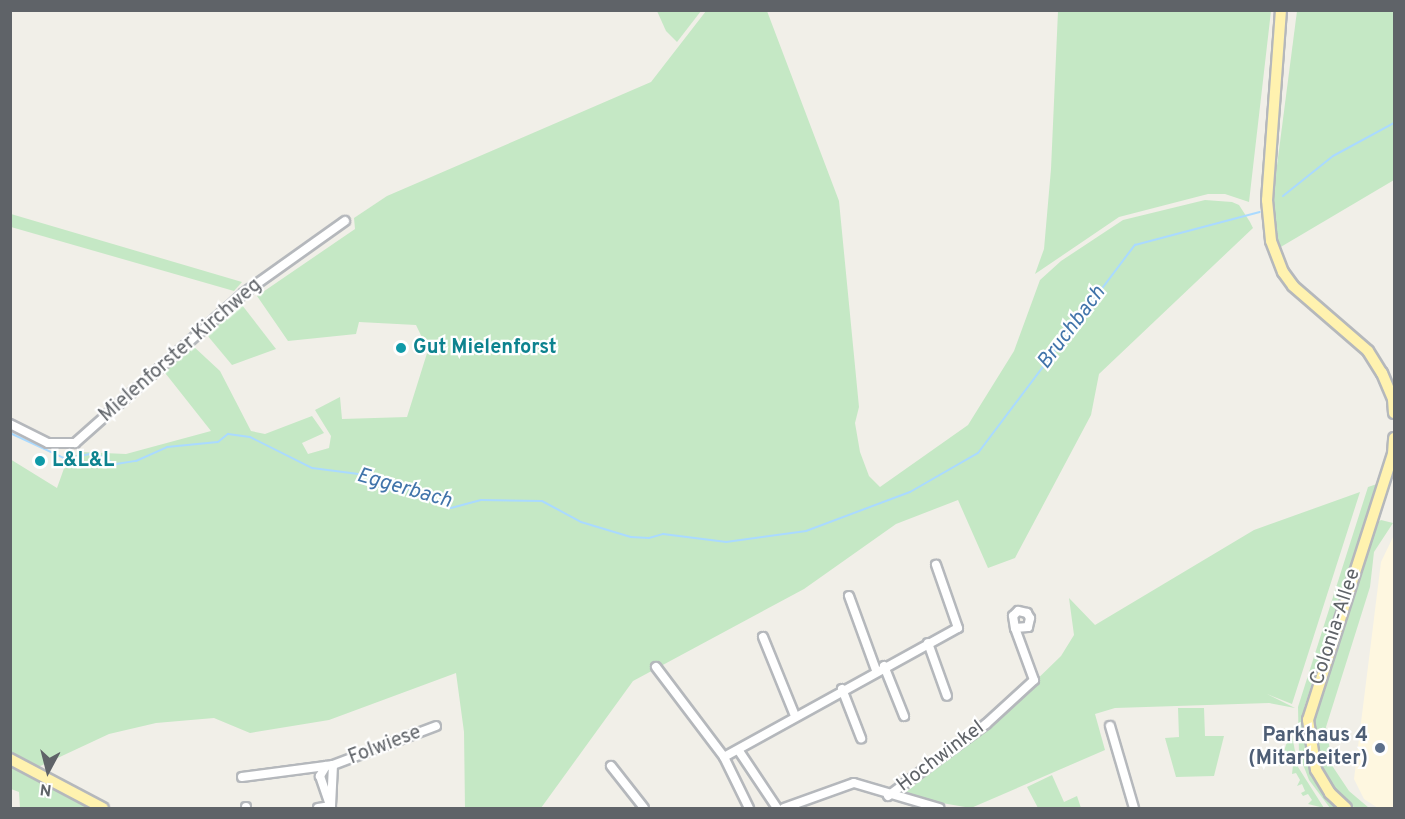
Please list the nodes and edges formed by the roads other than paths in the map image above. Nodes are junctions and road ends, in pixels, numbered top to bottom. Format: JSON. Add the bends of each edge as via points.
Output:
{"nodes":[{"id":1,"x":1281,"y":10,"type":"edge"},
{"id":2,"x":345,"y":221,"type":"dead end"},
{"id":3,"x":1395,"y":413,"type":"edge"},
{"id":4,"x":10,"y":424,"type":"edge"},
{"id":5,"x":1395,"y":438,"type":"edge"},
{"id":6,"x":936,"y":565,"type":"dead end"},
{"id":7,"x":849,"y":596,"type":"dead end"},
{"id":8,"x":1015,"y":627,"type":"dead end"},
{"id":9,"x":763,"y":637,"type":"dead end"},
{"id":10,"x":928,"y":644,"type":"junction"},
{"id":11,"x":656,"y":667,"type":"dead end"},
{"id":12,"x":880,"y":668,"type":"junction"},
{"id":13,"x":842,"y":689,"type":"junction"},
{"id":14,"x":948,"y":696,"type":"dead end"},
{"id":15,"x":795,"y":716,"type":"junction"},
{"id":16,"x":903,"y":716,"type":"dead end"},
{"id":17,"x":436,"y":726,"type":"dead end"},
{"id":18,"x":1110,"y":726,"type":"dead end"},
{"id":19,"x":861,"y":738,"type":"dead end"},
{"id":20,"x":739,"y":751,"type":"junction"},
{"id":21,"x":724,"y":757,"type":"junction"},
{"id":22,"x":10,"y":759,"type":"edge"},
{"id":23,"x":330,"y":766,"type":"junction"},
{"id":24,"x":611,"y":766,"type":"dead end"},
{"id":25,"x":242,"y":777,"type":"dead end"},
{"id":26,"x":888,"y":796,"type":"junction"},
{"id":27,"x":103,"y":808,"type":"edge"},
{"id":28,"x":318,"y":808,"type":"edge"},
{"id":29,"x":331,"y":808,"type":"edge"},
{"id":30,"x":644,"y":808,"type":"edge"},
{"id":31,"x":749,"y":808,"type":"edge"},
{"id":32,"x":777,"y":808,"type":"edge"},
{"id":33,"x":784,"y":808,"type":"edge"},
{"id":34,"x":939,"y":808,"type":"edge"},
{"id":35,"x":1134,"y":808,"type":"edge"},
{"id":36,"x":1346,"y":808,"type":"edge"}],
"edges":[{"from":1,"to":3,"type":"main road","via":[[1267,200],[1275,255],[1293,286],[1368,351],[1382,373]]},
{"from":2,"to":4,"type":"street","name":"Mielenforster Kirchweg","via":[[244,293],[75,442],[48,443]]},
{"from":5,"to":36,"type":"main road","name":"Colonia-Allee","via":[[1308,720],[1316,770],[1330,793]]},
{"from":6,"to":10,"type":"street","via":[[958,628]]},
{"from":7,"to":12,"type":"street"},
{"from":8,"to":26,"type":"street","name":"Hochwinkel","via":[[1034,680],[986,724]]},
{"from":9,"to":15,"type":"street"},
{"from":10,"to":12,"type":"street"},
{"from":10,"to":14,"type":"street"},
{"from":11,"to":21,"type":"street"},
{"from":12,"to":13,"type":"street"},
{"from":12,"to":16,"type":"street"},
{"from":13,"to":15,"type":"street"},
{"from":13,"to":19,"type":"street"},
{"from":15,"to":20,"type":"street"},
{"from":17,"to":23,"type":"street","name":"Folwiese"},
{"from":18,"to":35,"type":"street"},
{"from":20,"to":21,"type":"street"},
{"from":20,"to":32,"type":"street"},
{"from":21,"to":31,"type":"street"},
{"from":22,"to":27,"type":"main road"},
{"from":23,"to":25,"type":"street","name":"Folwiese"},
{"from":23,"to":29,"type":"street","name":"Folwiese"},
{"from":23,"to":29,"type":"street","name":"Folwiese","via":[[320,776]]},
{"from":24,"to":30,"type":"street"},
{"from":26,"to":33,"type":"street","name":"Hochwinkel","via":[[854,783]]},
{"from":26,"to":34,"type":"street"},
{"from":28,"to":29,"type":"street"}]}
